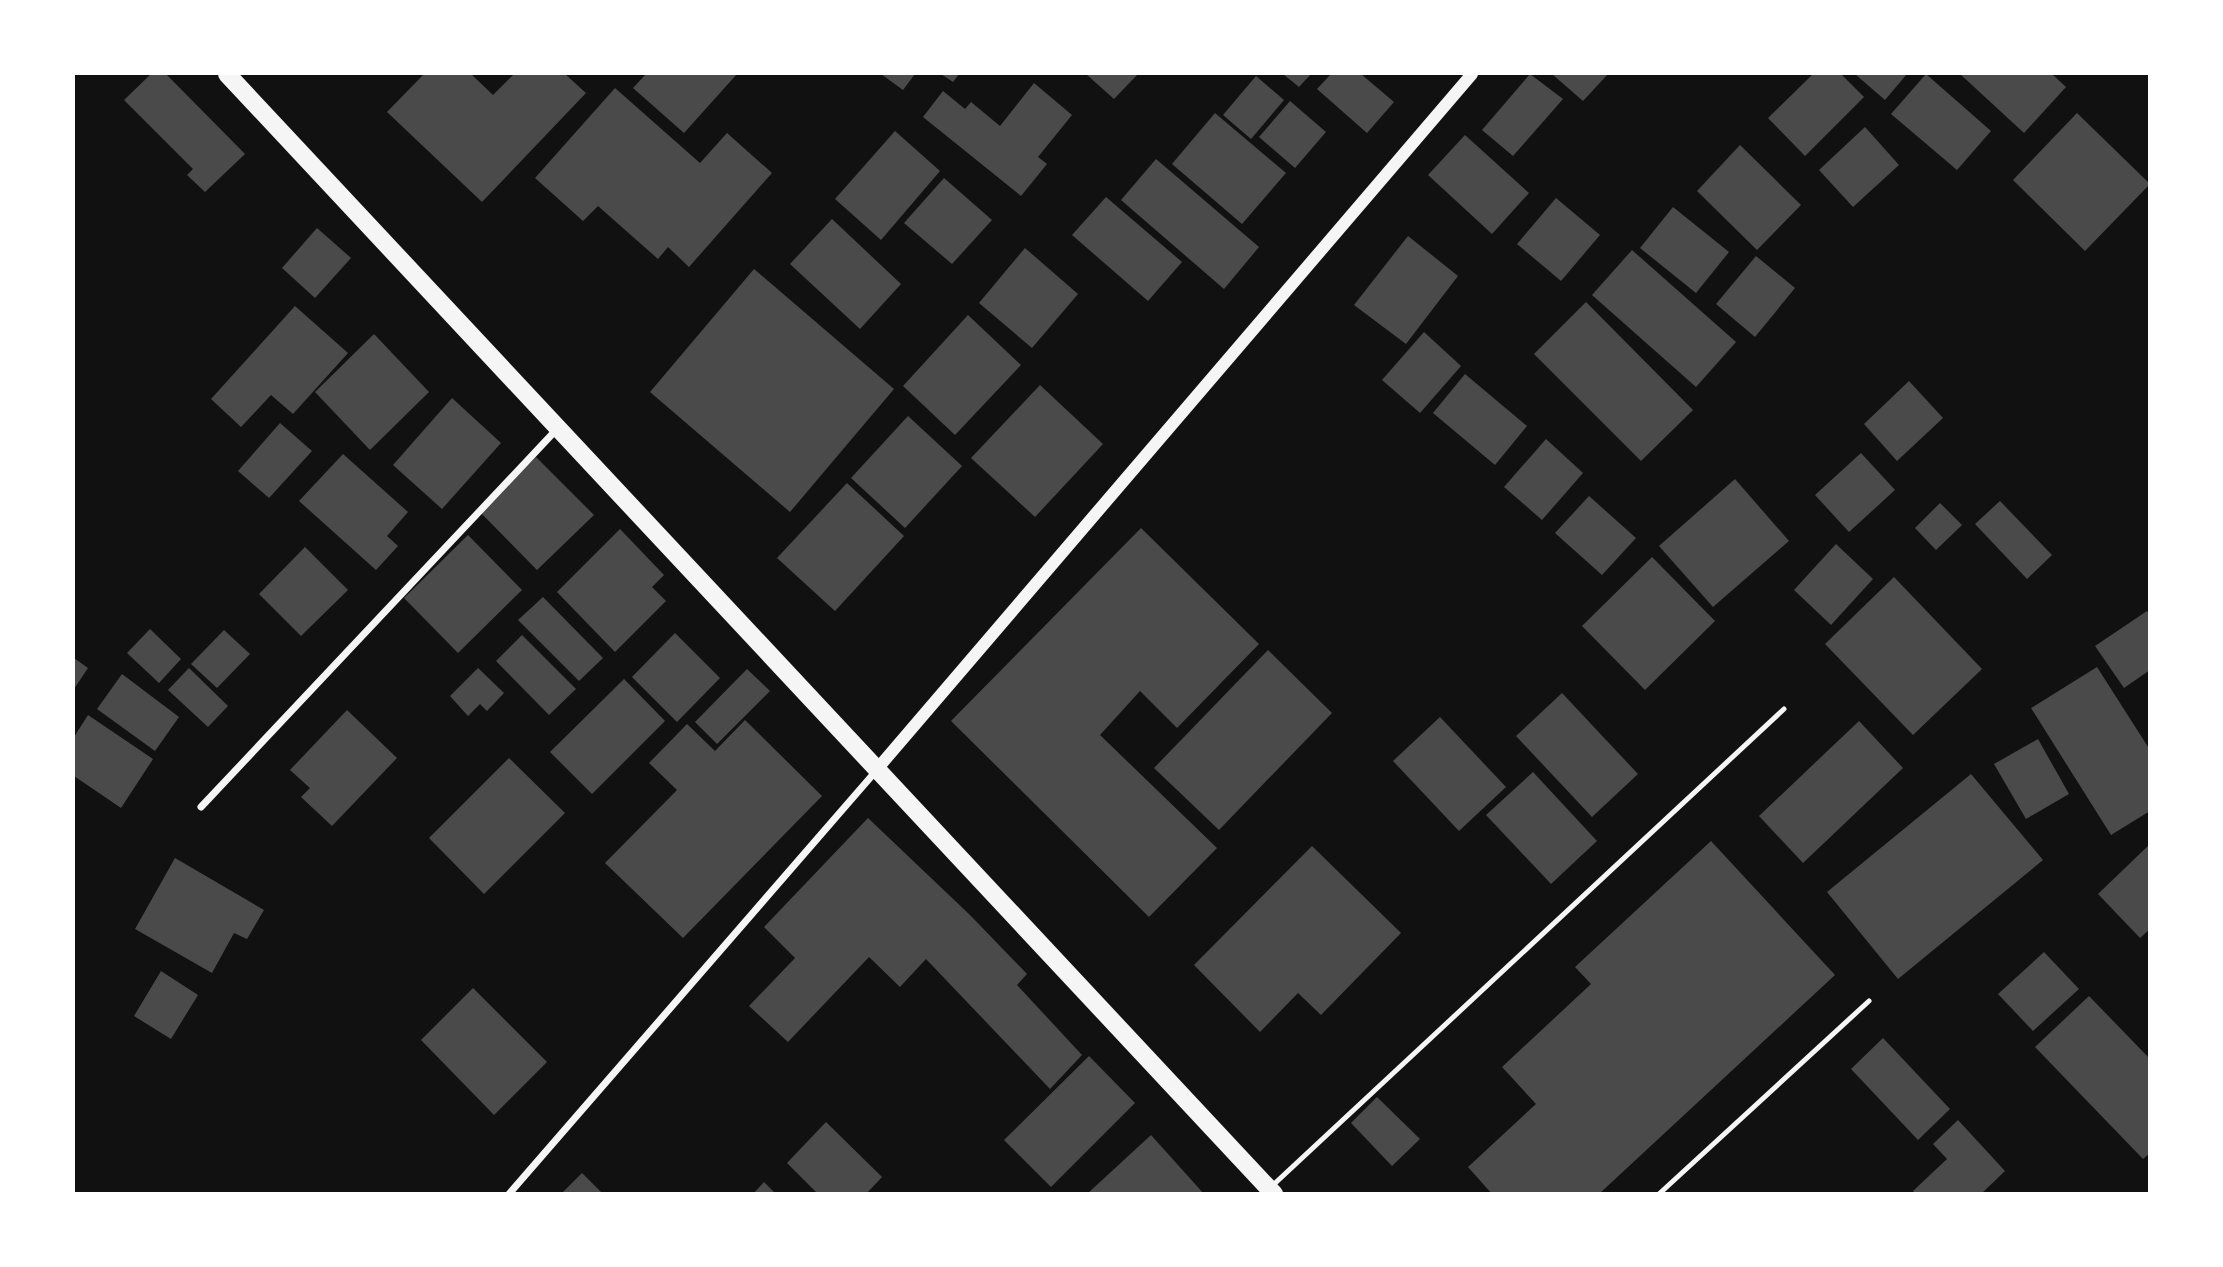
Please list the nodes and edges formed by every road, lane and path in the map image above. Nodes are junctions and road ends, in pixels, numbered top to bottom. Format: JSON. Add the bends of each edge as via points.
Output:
{"nodes":[{"id":1,"x":226,"y":74,"type":"edge"},
{"id":2,"x":1472,"y":74,"type":"edge"},
{"id":3,"x":557,"y":429,"type":"junction"},
{"id":4,"x":1784,"y":709,"type":"dead end"},
{"id":5,"x":878,"y":768,"type":"junction"},
{"id":6,"x":201,"y":807,"type":"dead end"},
{"id":7,"x":1868,"y":1001,"type":"dead end"},
{"id":8,"x":1272,"y":1191,"type":"edge"},
{"id":9,"x":509,"y":1194,"type":"edge"},
{"id":10,"x":1658,"y":1194,"type":"edge"}],
"edges":[{"from":1,"to":3,"type":"main road"},
{"from":2,"to":5,"type":"street"},
{"from":3,"to":5,"type":"main road"},
{"from":3,"to":6,"type":"street"},
{"from":4,"to":8,"type":"lane"},
{"from":5,"to":8,"type":"main road"},
{"from":5,"to":9,"type":"street"},
{"from":7,"to":10,"type":"lane"}]}
